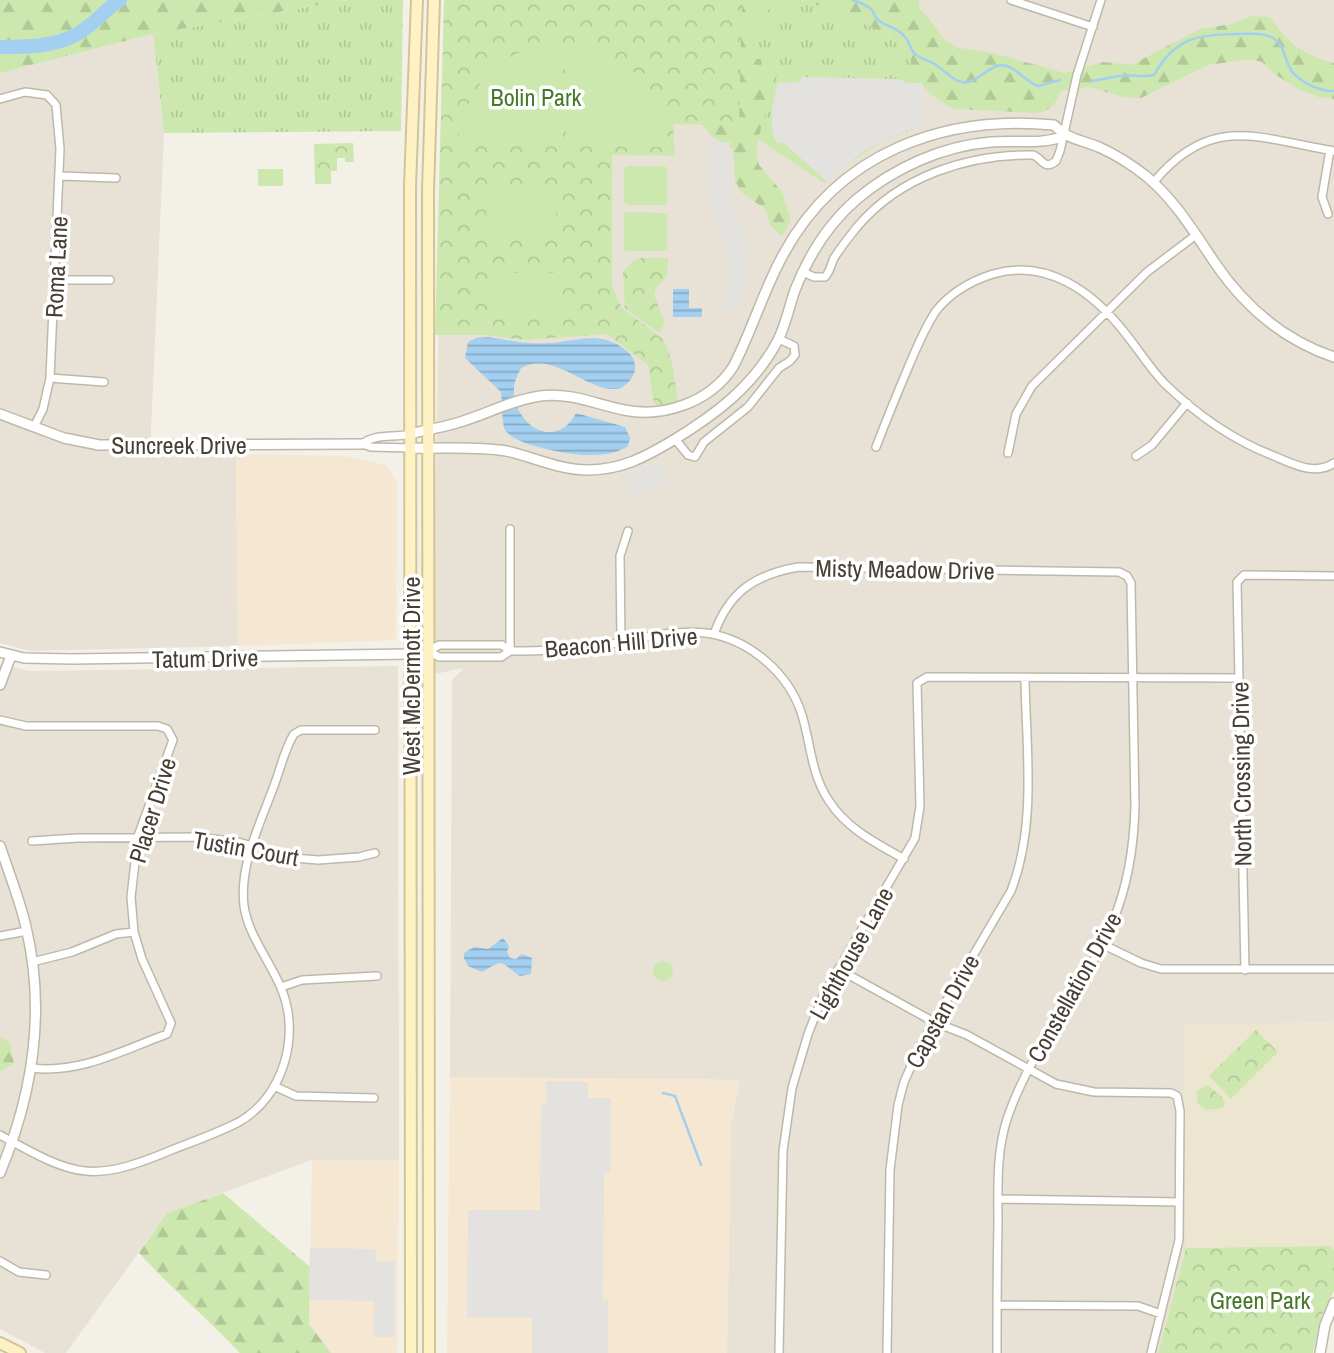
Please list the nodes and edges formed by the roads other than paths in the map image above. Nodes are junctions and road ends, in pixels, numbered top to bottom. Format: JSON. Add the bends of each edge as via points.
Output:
{"nodes":[{"id":1,"x":416,"y":0,"type":"edge"},
{"id":2,"x":435,"y":0,"type":"edge"},
{"id":3,"x":1011,"y":0,"type":"edge"},
{"id":4,"x":1101,"y":0,"type":"edge"},
{"id":5,"x":1093,"y":27,"type":"junction"},
{"id":6,"x":0,"y":99,"type":"edge"},
{"id":7,"x":1064,"y":136,"type":"junction"},
{"id":8,"x":1332,"y":151,"type":"edge"},
{"id":9,"x":60,"y":176,"type":"junction"},
{"id":10,"x":116,"y":178,"type":"dead end"},
{"id":11,"x":1153,"y":183,"type":"junction"},
{"id":12,"x":1328,"y":214,"type":"dead end"},
{"id":13,"x":1196,"y":235,"type":"junction"},
{"id":14,"x":803,"y":272,"type":"junction"},
{"id":15,"x":56,"y":280,"type":"junction"},
{"id":16,"x":110,"y":280,"type":"dead end"},
{"id":17,"x":1107,"y":312,"type":"junction"},
{"id":18,"x":779,"y":339,"type":"junction"},
{"id":19,"x":1334,"y":357,"type":"edge"},
{"id":20,"x":50,"y":378,"type":"junction"},
{"id":21,"x":104,"y":382,"type":"dead end"},
{"id":22,"x":1187,"y":404,"type":"junction"},
{"id":23,"x":0,"y":414,"type":"edge"},
{"id":24,"x":34,"y":427,"type":"junction"},
{"id":25,"x":429,"y":429,"type":"junction"},
{"id":26,"x":411,"y":434,"type":"junction"},
{"id":27,"x":675,"y":439,"type":"junction"},
{"id":28,"x":362,"y":444,"type":"junction"},
{"id":29,"x":876,"y":447,"type":"dead end"},
{"id":30,"x":411,"y":448,"type":"junction"},
{"id":31,"x":429,"y":449,"type":"junction"},
{"id":32,"x":1008,"y":453,"type":"dead end"},
{"id":33,"x":1136,"y":456,"type":"dead end"},
{"id":34,"x":1334,"y":463,"type":"edge"},
{"id":35,"x":510,"y":529,"type":"dead end"},
{"id":36,"x":628,"y":531,"type":"dead end"},
{"id":37,"x":1127,"y":576,"type":"joint"},
{"id":38,"x":1334,"y":576,"type":"edge"},
{"id":39,"x":714,"y":635,"type":"junction"},
{"id":40,"x":621,"y":642,"type":"junction"},
{"id":41,"x":510,"y":651,"type":"junction"},
{"id":42,"x":0,"y":652,"type":"edge"},
{"id":43,"x":429,"y":652,"type":"junction"},
{"id":44,"x":411,"y":654,"type":"junction"},
{"id":45,"x":11,"y":656,"type":"junction"},
{"id":46,"x":1025,"y":678,"type":"junction"},
{"id":47,"x":1239,"y":678,"type":"junction"},
{"id":48,"x":1133,"y":680,"type":"junction"},
{"id":49,"x":0,"y":685,"type":"edge"},
{"id":50,"x":0,"y":720,"type":"edge"},
{"id":51,"x":375,"y":730,"type":"dead end"},
{"id":52,"x":138,"y":836,"type":"junction"},
{"id":53,"x":32,"y":841,"type":"dead end"},
{"id":54,"x":0,"y":846,"type":"edge"},
{"id":55,"x":252,"y":846,"type":"junction"},
{"id":56,"x":375,"y":853,"type":"dead end"},
{"id":57,"x":904,"y":859,"type":"junction"},
{"id":58,"x":27,"y":931,"type":"junction"},
{"id":59,"x":134,"y":932,"type":"junction"},
{"id":60,"x":0,"y":936,"type":"edge"},
{"id":61,"x":1102,"y":944,"type":"junction"},
{"id":62,"x":32,"y":962,"type":"junction"},
{"id":63,"x":838,"y":969,"type":"junction"},
{"id":64,"x":1334,"y":969,"type":"edge"},
{"id":65,"x":1245,"y":970,"type":"junction"},
{"id":66,"x":377,"y":976,"type":"dead end"},
{"id":67,"x":281,"y":987,"type":"junction"},
{"id":68,"x":934,"y":1022,"type":"junction"},
{"id":69,"x":32,"y":1068,"type":"junction"},
{"id":70,"x":1028,"y":1070,"type":"junction"},
{"id":71,"x":274,"y":1086,"type":"junction"},
{"id":72,"x":374,"y":1098,"type":"dead end"},
{"id":73,"x":0,"y":1135,"type":"edge"},
{"id":74,"x":13,"y":1142,"type":"junction"},
{"id":75,"x":0,"y":1173,"type":"edge"},
{"id":76,"x":998,"y":1199,"type":"junction"},
{"id":77,"x":1179,"y":1202,"type":"junction"},
{"id":78,"x":412,"y":1247,"type":"junction"},
{"id":79,"x":430,"y":1248,"type":"junction"},
{"id":80,"x":0,"y":1261,"type":"edge"},
{"id":81,"x":46,"y":1275,"type":"dead end"},
{"id":82,"x":1334,"y":1303,"type":"edge"},
{"id":83,"x":997,"y":1306,"type":"junction"},
{"id":84,"x":1161,"y":1314,"type":"junction"},
{"id":85,"x":0,"y":1343,"type":"edge"},
{"id":86,"x":20,"y":1353,"type":"edge"},
{"id":87,"x":411,"y":1353,"type":"edge"},
{"id":88,"x":429,"y":1353,"type":"edge"},
{"id":89,"x":779,"y":1353,"type":"edge"},
{"id":90,"x":887,"y":1353,"type":"edge"},
{"id":91,"x":997,"y":1353,"type":"edge"},
{"id":92,"x":1151,"y":1353,"type":"edge"},
{"id":93,"x":1320,"y":1353,"type":"edge"}],
"edges":[{"from":1,"to":26,"type":"main road","name":"West McDermott Drive","via":[[410,186]]},
{"from":2,"to":25,"type":"main road","name":"West McDermott Drive","via":[[428,191]]},
{"from":3,"to":5,"type":"street"},
{"from":4,"to":5,"type":"street"},
{"from":5,"to":7,"type":"street"},
{"from":6,"to":9,"type":"street","name":"Roma Lane","via":[[41,92],[56,105]]},
{"from":7,"to":11,"type":"street","via":[[1101,148]]},
{"from":7,"to":14,"type":"street","via":[[1054,141],[965,145],[901,169],[845,211],[824,235]]},
{"from":7,"to":14,"type":"street","via":[[1059,157],[1052,164],[1042,164],[1033,155],[984,158],[911,183],[859,225],[825,277]]},
{"from":7,"to":25,"type":"street","via":[[1054,125],[971,125],[912,141],[859,170],[818,206],[790,243],[730,372],[691,402],[671,410],[626,411],[591,400],[548,395]]},
{"from":8,"to":11,"type":"street","via":[[1247,136],[1220,136],[1181,153]]},
{"from":8,"to":12,"type":"street","via":[[1322,197]]},
{"from":9,"to":10,"type":"street"},
{"from":9,"to":15,"type":"street","name":"Roma Lane"},
{"from":11,"to":13,"type":"street","via":[[1171,199]]},
{"from":13,"to":17,"type":"street","via":[[1158,262]]},
{"from":13,"to":19,"type":"street","via":[[1227,280],[1261,317],[1297,341]]},
{"from":14,"to":18,"type":"street"},
{"from":15,"to":16,"type":"street"},
{"from":15,"to":20,"type":"street","name":"Roma Lane"},
{"from":17,"to":22,"type":"street","via":[[1147,364]]},
{"from":17,"to":29,"type":"street","via":[[1076,285],[1038,272],[999,272],[965,285],[943,303],[922,334]]},
{"from":17,"to":32,"type":"street","via":[[1032,386],[1016,414]]},
{"from":18,"to":27,"type":"street","via":[[733,399]]},
{"from":18,"to":27,"type":"street","via":[[794,346],[795,355],[748,407],[707,438],[695,457]]},
{"from":20,"to":21,"type":"street"},
{"from":20,"to":24,"type":"street","name":"Roma Lane"},
{"from":22,"to":33,"type":"street","via":[[1152,445]]},
{"from":22,"to":34,"type":"street","via":[[1239,440],[1274,456],[1311,469]]},
{"from":23,"to":24,"type":"street","name":"Suncreek Drive"},
{"from":24,"to":28,"type":"street","name":"Suncreek Drive","via":[[99,445]]},
{"from":25,"to":26,"type":"street"},
{"from":25,"to":31,"type":"main road","name":"West McDermott Drive"},
{"from":26,"to":28,"type":"street","name":"Suncreek Drive","via":[[371,437]]},
{"from":26,"to":30,"type":"main road","name":"West McDermott Drive"},
{"from":27,"to":31,"type":"street","via":[[638,460],[598,470],[566,468],[498,450]]},
{"from":28,"to":30,"type":"street","name":"Suncreek Drive"},
{"from":30,"to":31,"type":"street"},
{"from":30,"to":44,"type":"main road","name":"West McDermott Drive"},
{"from":31,"to":43,"type":"main road","name":"West McDermott Drive"},
{"from":35,"to":41,"type":"street"},
{"from":36,"to":40,"type":"street","via":[[620,555]]},
{"from":37,"to":39,"type":"street","name":"Misty Meadow Drive","via":[[1119,572],[798,567],[777,571],[731,599]]},
{"from":37,"to":48,"type":"street","name":"Constellation Drive"},
{"from":38,"to":47,"type":"street","name":"North Crossing Drive","via":[[1244,575],[1238,579]]},
{"from":39,"to":40,"type":"street","name":"Beacon Hill Drive","via":[[689,632]]},
{"from":39,"to":57,"type":"street","name":"Beacon Hill Drive","via":[[741,645],[777,671],[798,705],[817,778],[829,801],[862,835]]},
{"from":40,"to":41,"type":"street","name":"Beacon Hill Drive"},
{"from":41,"to":43,"type":"street","name":"Beacon Hill Drive","via":[[501,657],[439,657]]},
{"from":41,"to":43,"type":"street","name":"Beacon Hill Drive","via":[[502,645],[439,645]]},
{"from":42,"to":45,"type":"street","name":"Tatum Drive"},
{"from":43,"to":44,"type":"main road"},
{"from":43,"to":79,"type":"main road","name":"West McDermott Drive"},
{"from":44,"to":45,"type":"street","name":"Tatum Drive"},
{"from":44,"to":78,"type":"main road","name":"West McDermott Drive"},
{"from":45,"to":49,"type":"street"},
{"from":46,"to":48,"type":"street"},
{"from":46,"to":57,"type":"street","name":"Lighthouse Lane","via":[[927,677],[917,683],[920,821]]},
{"from":46,"to":68,"type":"street","name":"Capstan Drive","via":[[1027,832],[1020,868]]},
{"from":47,"to":48,"type":"street"},
{"from":47,"to":65,"type":"street","name":"North Crossing Drive"},
{"from":48,"to":61,"type":"street","name":"Constellation Drive","via":[[1132,846],[1121,897]]},
{"from":50,"to":52,"type":"street","name":"Placer Drive","via":[[26,726],[159,726],[170,732],[172,744]]},
{"from":51,"to":55,"type":"street","via":[[301,730],[295,734]]},
{"from":52,"to":53,"type":"street","name":"Tustin Court"},
{"from":52,"to":55,"type":"street","name":"Tustin Court","via":[[217,839]]},
{"from":52,"to":59,"type":"street","name":"Placer Drive","via":[[131,897]]},
{"from":54,"to":58,"type":"street"},
{"from":55,"to":56,"type":"street","name":"Tustin Court","via":[[318,860]]},
{"from":55,"to":67,"type":"street","via":[[244,874],[244,909]]},
{"from":57,"to":63,"type":"street","name":"Lighthouse Lane"},
{"from":58,"to":60,"type":"street"},
{"from":58,"to":62,"type":"street"},
{"from":59,"to":62,"type":"street"},
{"from":59,"to":69,"type":"street","name":"Placer Drive","via":[[149,981],[171,1023],[167,1034],[82,1066]]},
{"from":61,"to":65,"type":"street","via":[[1161,969]]},
{"from":61,"to":70,"type":"street","name":"Constellation Drive"},
{"from":62,"to":69,"type":"street","via":[[36,1016]]},
{"from":63,"to":68,"type":"street"},
{"from":63,"to":89,"type":"street","name":"Lighthouse Lane","via":[[808,1034],[788,1108],[782,1158]]},
{"from":64,"to":65,"type":"street"},
{"from":66,"to":67,"type":"street","via":[[302,980]]},
{"from":67,"to":71,"type":"street","via":[[290,1029],[287,1053]]},
{"from":68,"to":70,"type":"street","via":[[967,1034]]},
{"from":68,"to":90,"type":"street","name":"Capstan Drive","via":[[904,1082],[892,1137]]},
{"from":69,"to":74,"type":"street"},
{"from":70,"to":76,"type":"street","name":"Constellation Drive","via":[[1002,1142]]},
{"from":70,"to":77,"type":"street","via":[[1072,1089],[1177,1096]]},
{"from":71,"to":72,"type":"street","via":[[296,1096]]},
{"from":71,"to":74,"type":"street","via":[[239,1122],[126,1168],[102,1172],[69,1169]]},
{"from":73,"to":74,"type":"street"},
{"from":74,"to":75,"type":"street"},
{"from":76,"to":77,"type":"street"},
{"from":76,"to":83,"type":"street","name":"Constellation Drive"},
{"from":77,"to":84,"type":"street","via":[[1176,1256]]},
{"from":78,"to":79,"type":"main road"},
{"from":78,"to":87,"type":"main road","name":"West McDermott Drive"},
{"from":79,"to":88,"type":"main road","name":"West McDermott Drive"},
{"from":80,"to":81,"type":"street","via":[[19,1272]]},
{"from":82,"to":93,"type":"street"},
{"from":83,"to":84,"type":"street","via":[[1138,1306]]},
{"from":83,"to":91,"type":"street","name":"Constellation Drive"},
{"from":84,"to":92,"type":"street"},
{"from":85,"to":86,"type":"main road"}]}
